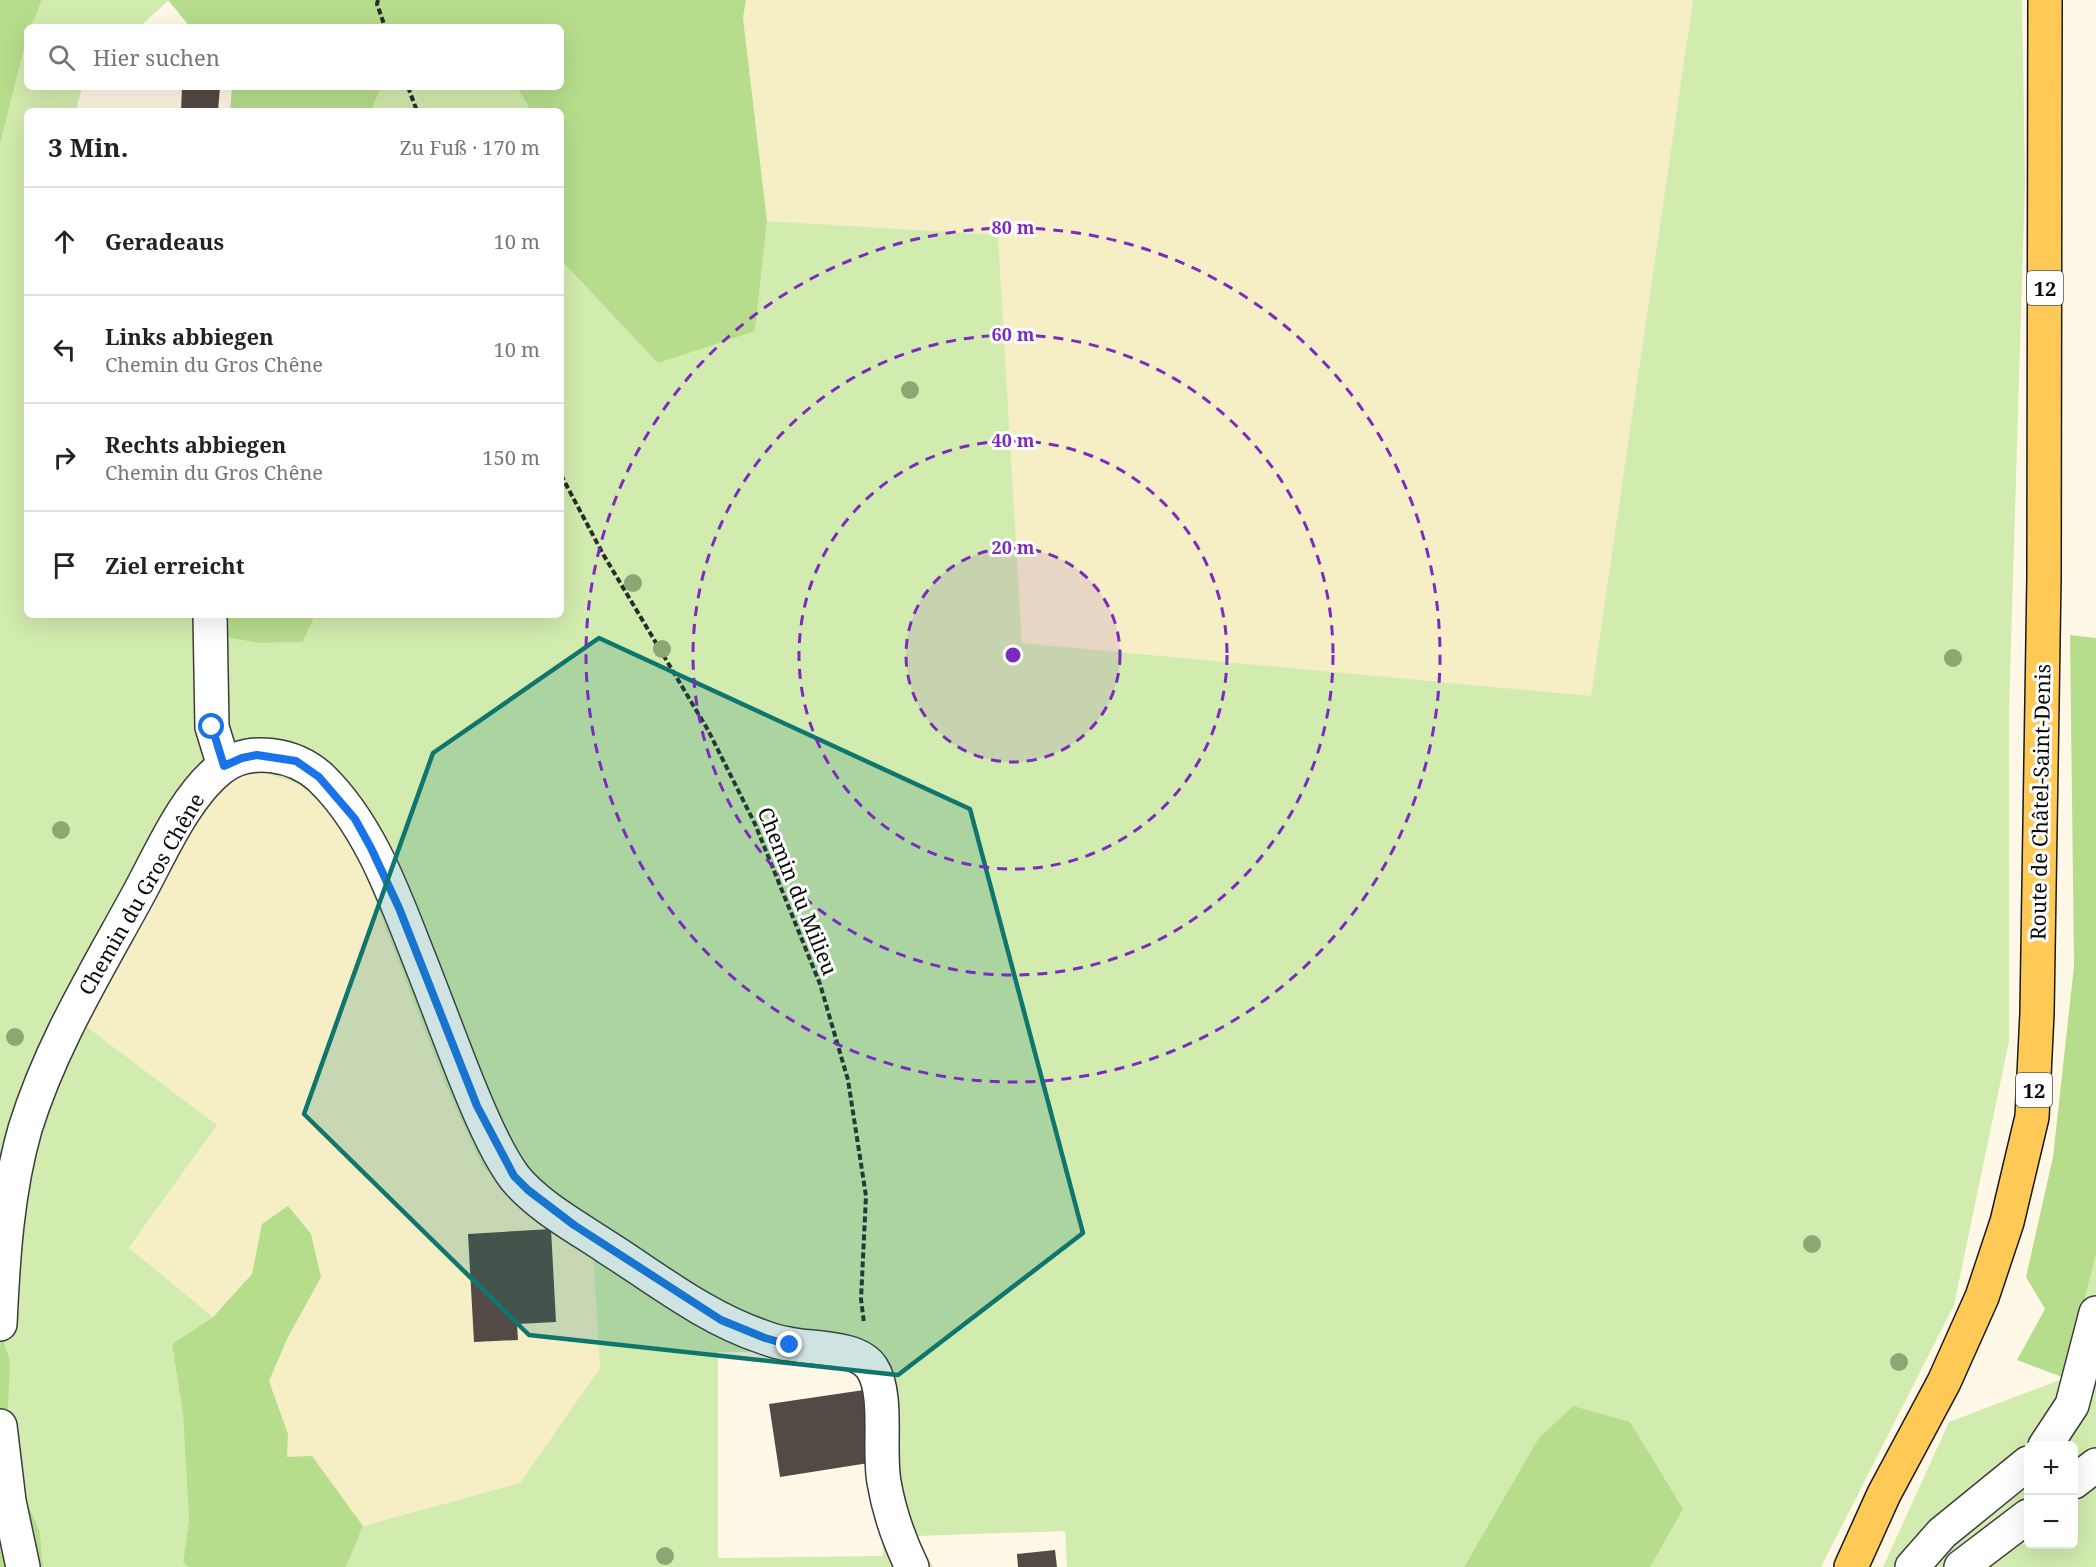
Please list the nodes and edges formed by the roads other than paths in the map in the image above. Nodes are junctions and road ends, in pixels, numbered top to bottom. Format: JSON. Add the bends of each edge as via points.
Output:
{"nodes":[{"id":1,"x":2045,"y":0,"type":"edge"},
{"id":2,"x":210,"y":618,"type":"edge"},
{"id":3,"x":224,"y":766,"type":"junction"},
{"id":4,"x":2096,"y":1313,"type":"edge"},
{"id":5,"x":0,"y":1324,"type":"edge"},
{"id":6,"x":0,"y":1426,"type":"edge"},
{"id":7,"x":2047,"y":1441,"type":"edge"},
{"id":8,"x":2024,"y":1466,"type":"edge"},
{"id":9,"x":2096,"y":1466,"type":"edge"},
{"id":10,"x":2078,"y":1479,"type":"edge"},
{"id":11,"x":2024,"y":1519,"type":"edge"},
{"id":12,"x":23,"y":1567,"type":"edge"},
{"id":13,"x":912,"y":1567,"type":"edge"},
{"id":14,"x":1851,"y":1567,"type":"edge"},
{"id":15,"x":1912,"y":1567,"type":"edge"},
{"id":16,"x":1961,"y":1567,"type":"edge"}],
"edges":[{"from":1,"to":14,"type":"main road","name":"Route de Châtel-Saint-Denis","number":"12","via":[[2044,565],[2032,1117],[2007,1222],[1982,1297]]},
{"from":2,"to":3,"type":"street","via":[[212,727]]},
{"from":3,"to":5,"type":"street","name":"Chemin du Gros Chêne","via":[[195,796],[171,836],[92,975],[44,1077],[24,1133],[11,1196]]},
{"from":3,"to":13,"type":"street","name":"Chemin du Gros Chêne","via":[[257,755],[296,761],[319,777],[355,819],[399,908],[477,1106],[514,1176],[528,1190],[574,1225],[721,1320],[765,1338],[857,1355],[870,1362],[880,1383],[883,1480],[896,1534]]},
{"from":4,"to":7,"type":"street","via":[[2072,1405]]},
{"from":6,"to":12,"type":"street","via":[[9,1501]]},
{"from":8,"to":15,"type":"street","via":[[1942,1533]]},
{"from":9,"to":10,"type":"street"},
{"from":11,"to":16,"type":"street"}]}
